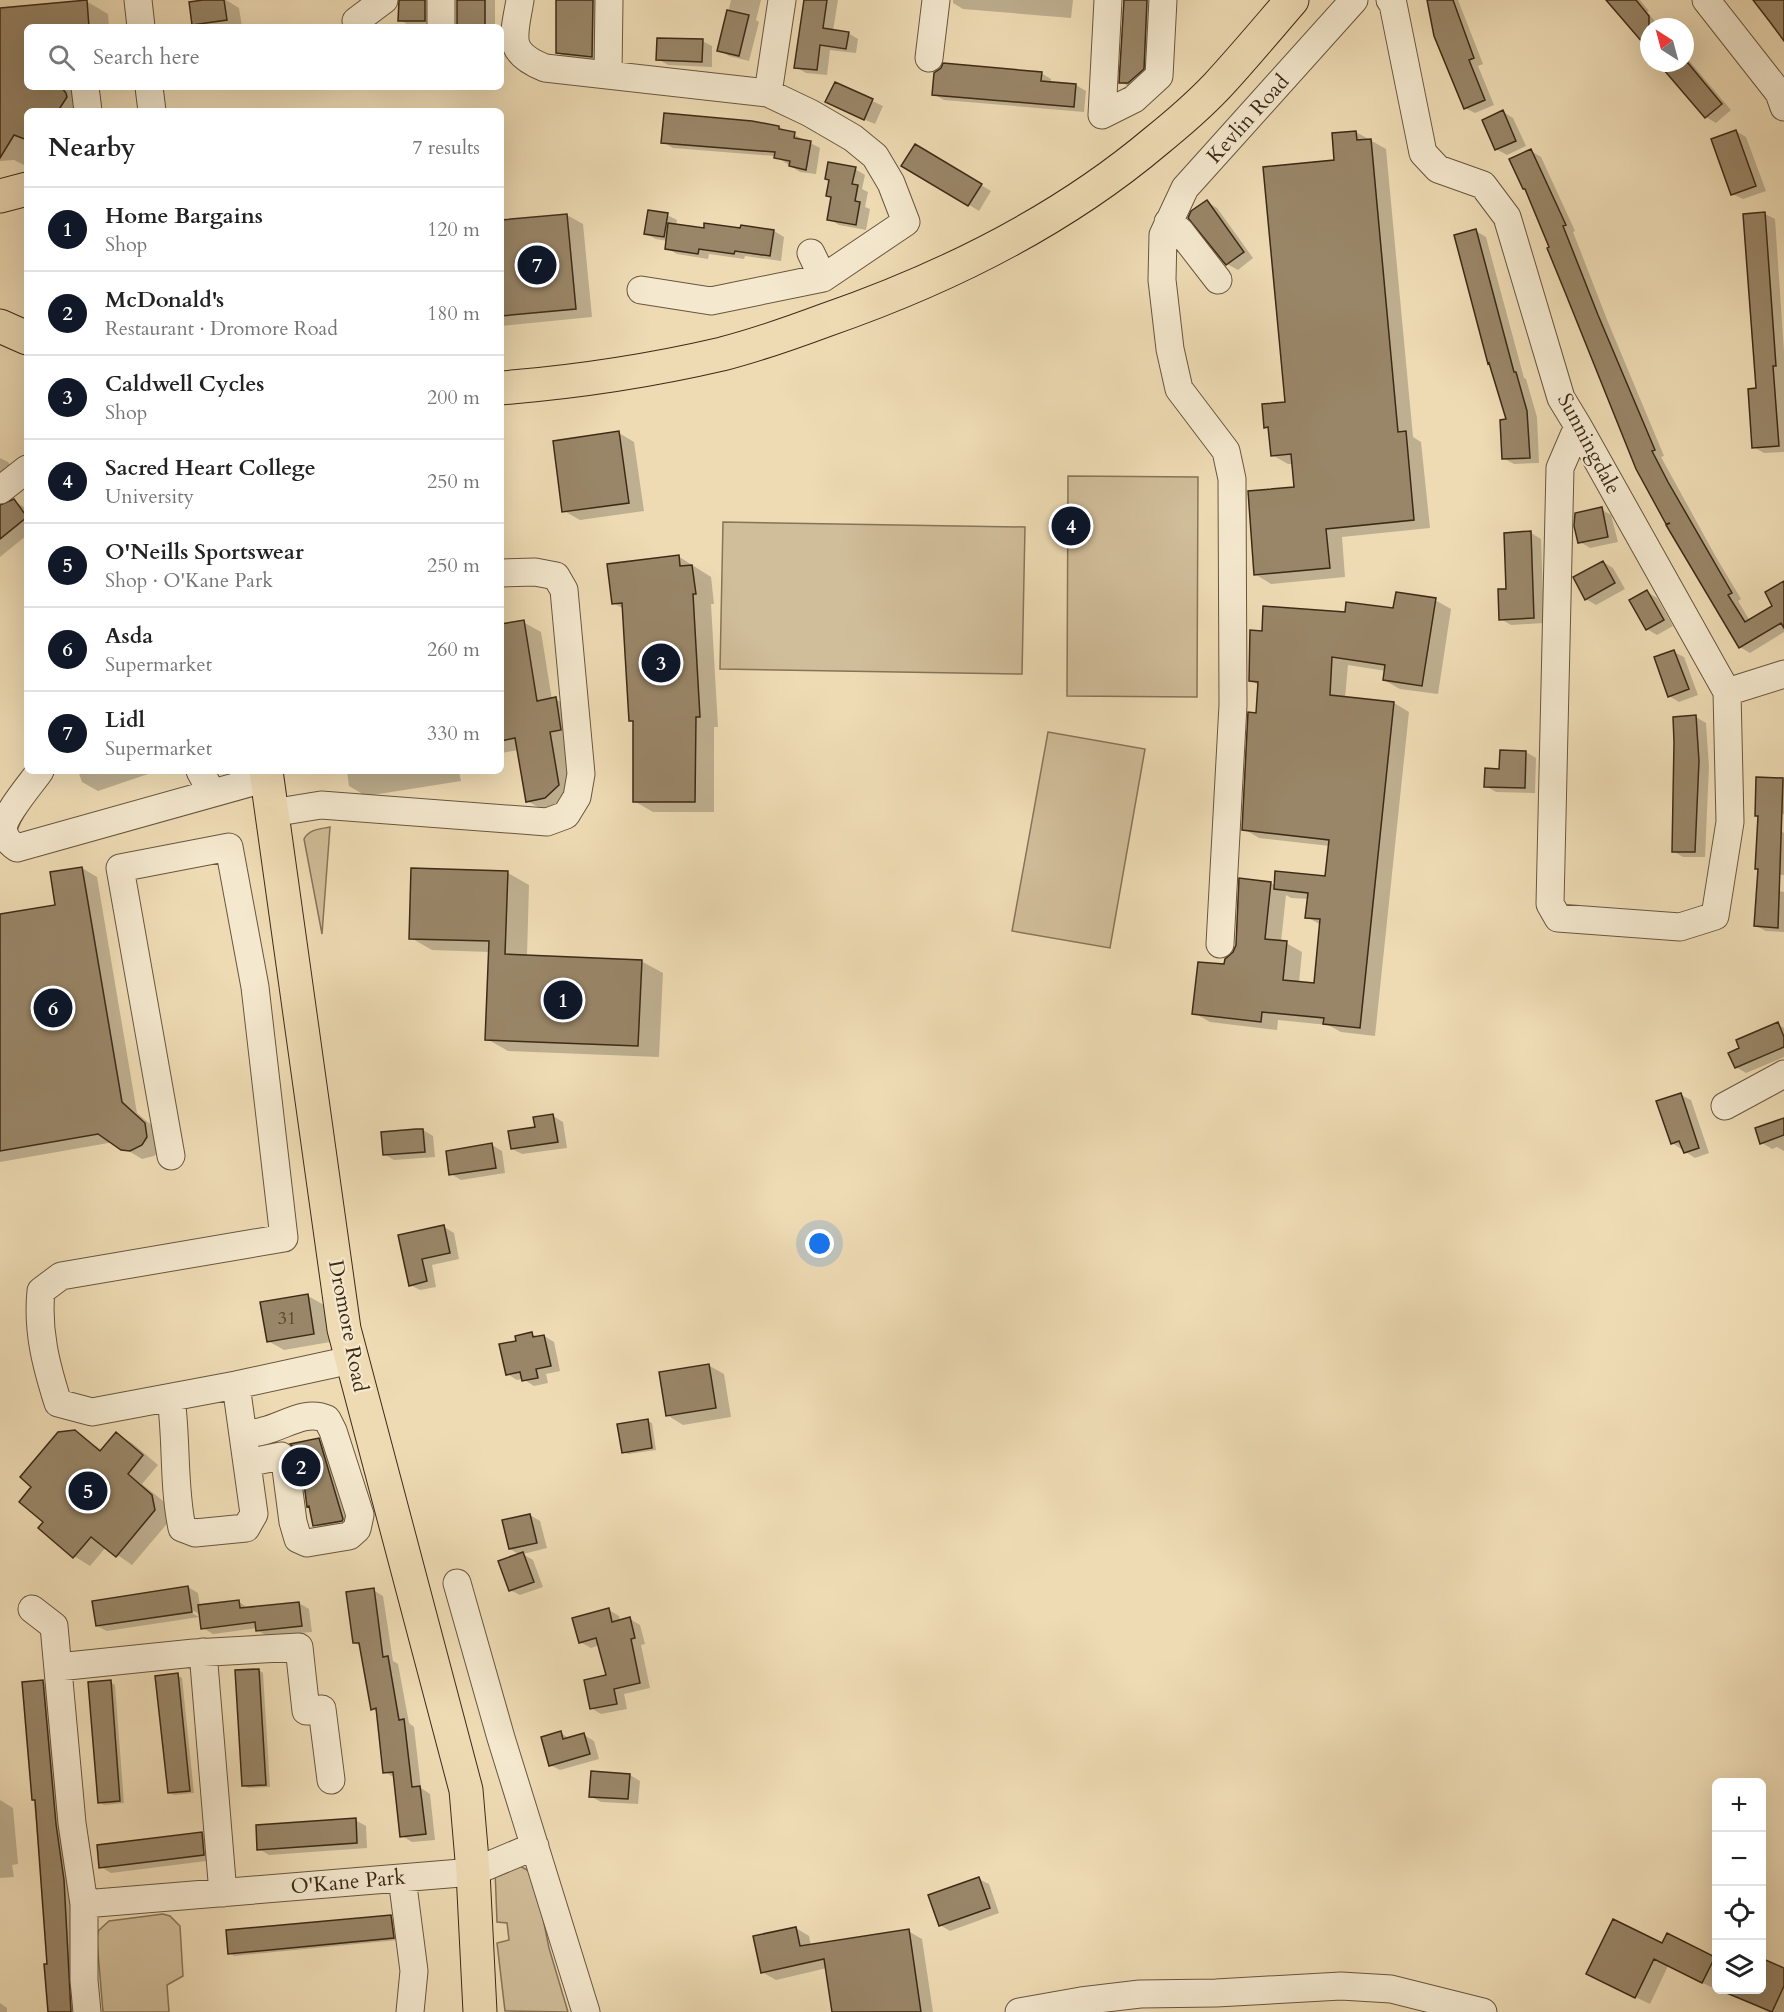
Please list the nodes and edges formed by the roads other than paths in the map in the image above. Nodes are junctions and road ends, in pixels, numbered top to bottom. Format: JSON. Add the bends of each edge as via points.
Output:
{"nodes":[{"id":1,"x":138,"y":0,"type":"edge"},
{"id":2,"x":384,"y":0,"type":"edge"},
{"id":3,"x":441,"y":0,"type":"edge"},
{"id":4,"x":520,"y":0,"type":"edge"},
{"id":5,"x":609,"y":0,"type":"edge"},
{"id":6,"x":782,"y":0,"type":"edge"},
{"id":7,"x":936,"y":0,"type":"edge"},
{"id":8,"x":1108,"y":0,"type":"edge"},
{"id":9,"x":1163,"y":0,"type":"edge"},
{"id":10,"x":1292,"y":0,"type":"edge"},
{"id":11,"x":1354,"y":0,"type":"edge"},
{"id":12,"x":1390,"y":0,"type":"edge"},
{"id":13,"x":1706,"y":0,"type":"edge"},
{"id":14,"x":356,"y":21,"type":"dead end"},
{"id":15,"x":141,"y":24,"type":"edge"},
{"id":16,"x":441,"y":24,"type":"edge"},
{"id":17,"x":928,"y":58,"type":"dead end"},
{"id":18,"x":608,"y":75,"type":"junction"},
{"id":19,"x":85,"y":90,"type":"edge"},
{"id":20,"x":149,"y":90,"type":"edge"},
{"id":21,"x":768,"y":93,"type":"junction"},
{"id":22,"x":1784,"y":107,"type":"edge"},
{"id":23,"x":88,"y":108,"type":"edge"},
{"id":24,"x":152,"y":108,"type":"edge"},
{"id":25,"x":24,"y":190,"type":"edge"},
{"id":26,"x":0,"y":196,"type":"edge"},
{"id":27,"x":1168,"y":222,"type":"junction"},
{"id":28,"x":811,"y":253,"type":"dead end"},
{"id":29,"x":823,"y":278,"type":"junction"},
{"id":30,"x":1218,"y":280,"type":"dead end"},
{"id":31,"x":641,"y":290,"type":"dead end"},
{"id":32,"x":504,"y":388,"type":"edge"},
{"id":33,"x":1578,"y":426,"type":"junction"},
{"id":34,"x":24,"y":471,"type":"edge"},
{"id":35,"x":0,"y":490,"type":"edge"},
{"id":36,"x":504,"y":573,"type":"edge"},
{"id":37,"x":1784,"y":674,"type":"edge"},
{"id":38,"x":1727,"y":692,"type":"junction"},
{"id":39,"x":38,"y":774,"type":"edge"},
{"id":40,"x":266,"y":774,"type":"edge"},
{"id":41,"x":206,"y":782,"type":"edge"},
{"id":42,"x":272,"y":813,"type":"junction"},
{"id":43,"x":1220,"y":944,"type":"dead end"},
{"id":44,"x":1784,"y":1074,"type":"edge"},
{"id":45,"x":1725,"y":1106,"type":"dead end"},
{"id":46,"x":171,"y":1156,"type":"dead end"},
{"id":47,"x":351,"y":1360,"type":"junction"},
{"id":48,"x":236,"y":1385,"type":"junction"},
{"id":49,"x":171,"y":1398,"type":"junction"},
{"id":50,"x":243,"y":1434,"type":"junction"},
{"id":51,"x":247,"y":1463,"type":"junction"},
{"id":52,"x":457,"y":1583,"type":"dead end"},
{"id":53,"x":32,"y":1609,"type":"dead end"},
{"id":54,"x":203,"y":1652,"type":"junction"},
{"id":55,"x":58,"y":1667,"type":"junction"},
{"id":56,"x":331,"y":1780,"type":"dead end"},
{"id":57,"x":535,"y":1846,"type":"junction"},
{"id":58,"x":473,"y":1872,"type":"junction"},
{"id":59,"x":402,"y":1878,"type":"junction"},
{"id":60,"x":223,"y":1893,"type":"junction"},
{"id":61,"x":84,"y":1904,"type":"junction"},
{"id":62,"x":1027,"y":2011,"type":"edge"},
{"id":63,"x":87,"y":2012,"type":"edge"},
{"id":64,"x":410,"y":2012,"type":"edge"},
{"id":65,"x":480,"y":2012,"type":"edge"},
{"id":66,"x":586,"y":2012,"type":"edge"},
{"id":67,"x":1483,"y":2012,"type":"edge"}],
"edges":[{"from":1,"to":15,"type":"street"},
{"from":2,"to":14,"type":"street"},
{"from":3,"to":16,"type":"street"},
{"from":4,"to":18,"type":"street","via":[[514,39],[522,57],[545,68]]},
{"from":5,"to":18,"type":"street"},
{"from":6,"to":21,"type":"street"},
{"from":7,"to":17,"type":"street"},
{"from":8,"to":9,"type":"street","via":[[1102,116],[1134,99],[1159,76]]},
{"from":10,"to":32,"type":"highway","via":[[1216,88],[1156,142],[1074,202],[1020,235],[940,275],[868,306],[723,353],[637,371]]},
{"from":11,"to":27,"type":"street","name":"Kevlin Road","via":[[1185,188]]},
{"from":12,"to":33,"type":"street","name":"Sunningdale","via":[[1423,153],[1438,170],[1483,185],[1507,217],[1561,398]]},
{"from":13,"to":22,"type":"street","via":[[1779,93]]},
{"from":18,"to":21,"type":"street"},
{"from":19,"to":23,"type":"street"},
{"from":20,"to":24,"type":"street"},
{"from":21,"to":29,"type":"street","via":[[853,138],[874,156],[891,183],[906,222]]},
{"from":25,"to":26,"type":"highway"},
{"from":27,"to":30,"type":"street","via":[[1180,231]]},
{"from":27,"to":43,"type":"street","name":"Kevlin Road","via":[[1163,235],[1162,280],[1179,388],[1226,451],[1232,478],[1233,705]]},
{"from":28,"to":29,"type":"street"},
{"from":29,"to":31,"type":"street","via":[[711,301]]},
{"from":33,"to":38,"type":"street","name":"Sunningdale"},
{"from":33,"to":38,"type":"street","name":"Sunningdale","via":[[1560,468],[1550,904],[1558,918],[1680,927],[1715,916],[1730,822]]},
{"from":34,"to":35,"type":"street"},
{"from":36,"to":42,"type":"street","via":[[556,576],[564,590],[581,774],[577,797],[566,815],[547,822],[321,805]]},
{"from":37,"to":38,"type":"street"},
{"from":39,"to":41,"type":"street","via":[[4,821],[4,833],[17,848]]},
{"from":40,"to":41,"type":"street"},
{"from":40,"to":42,"type":"highway","name":"Dromore Road"},
{"from":42,"to":47,"type":"highway","name":"Dromore Road"},
{"from":44,"to":45,"type":"street"},
{"from":46,"to":49,"type":"street","via":[[120,868],[228,847],[255,987],[284,1238],[61,1276],[41,1291],[38,1317],[57,1403],[92,1412]]},
{"from":47,"to":48,"type":"street"},
{"from":47,"to":58,"type":"highway","name":"Dromore Road","via":[[466,1790]]},
{"from":48,"to":49,"type":"street"},
{"from":48,"to":50,"type":"street"},
{"from":49,"to":51,"type":"street","via":[[182,1527],[195,1533],[246,1528],[254,1514]]},
{"from":50,"to":51,"type":"street"},
{"from":50,"to":51,"type":"street","via":[[262,1432],[302,1416],[317,1414],[327,1419],[360,1515],[357,1529],[349,1536],[307,1543],[298,1539],[285,1461],[281,1456]]},
{"from":52,"to":57,"type":"street"},
{"from":53,"to":55,"type":"street","via":[[54,1626]]},
{"from":54,"to":55,"type":"street"},
{"from":54,"to":56,"type":"street","via":[[299,1647],[306,1711],[322,1710]]},
{"from":54,"to":60,"type":"street"},
{"from":55,"to":61,"type":"street","via":[[72,1823]]},
{"from":57,"to":58,"type":"street"},
{"from":57,"to":66,"type":"street"},
{"from":58,"to":59,"type":"street","name":"O'Kane Park"},
{"from":58,"to":65,"type":"highway","name":"Dromore Road"},
{"from":59,"to":60,"type":"street","name":"O'Kane Park"},
{"from":59,"to":64,"type":"street","via":[[414,1971]]},
{"from":60,"to":61,"type":"street","name":"O'Kane Park"},
{"from":61,"to":63,"type":"street"},
{"from":62,"to":67,"type":"street","via":[[1140,1994],[1341,1986],[1390,1989]]}]}
